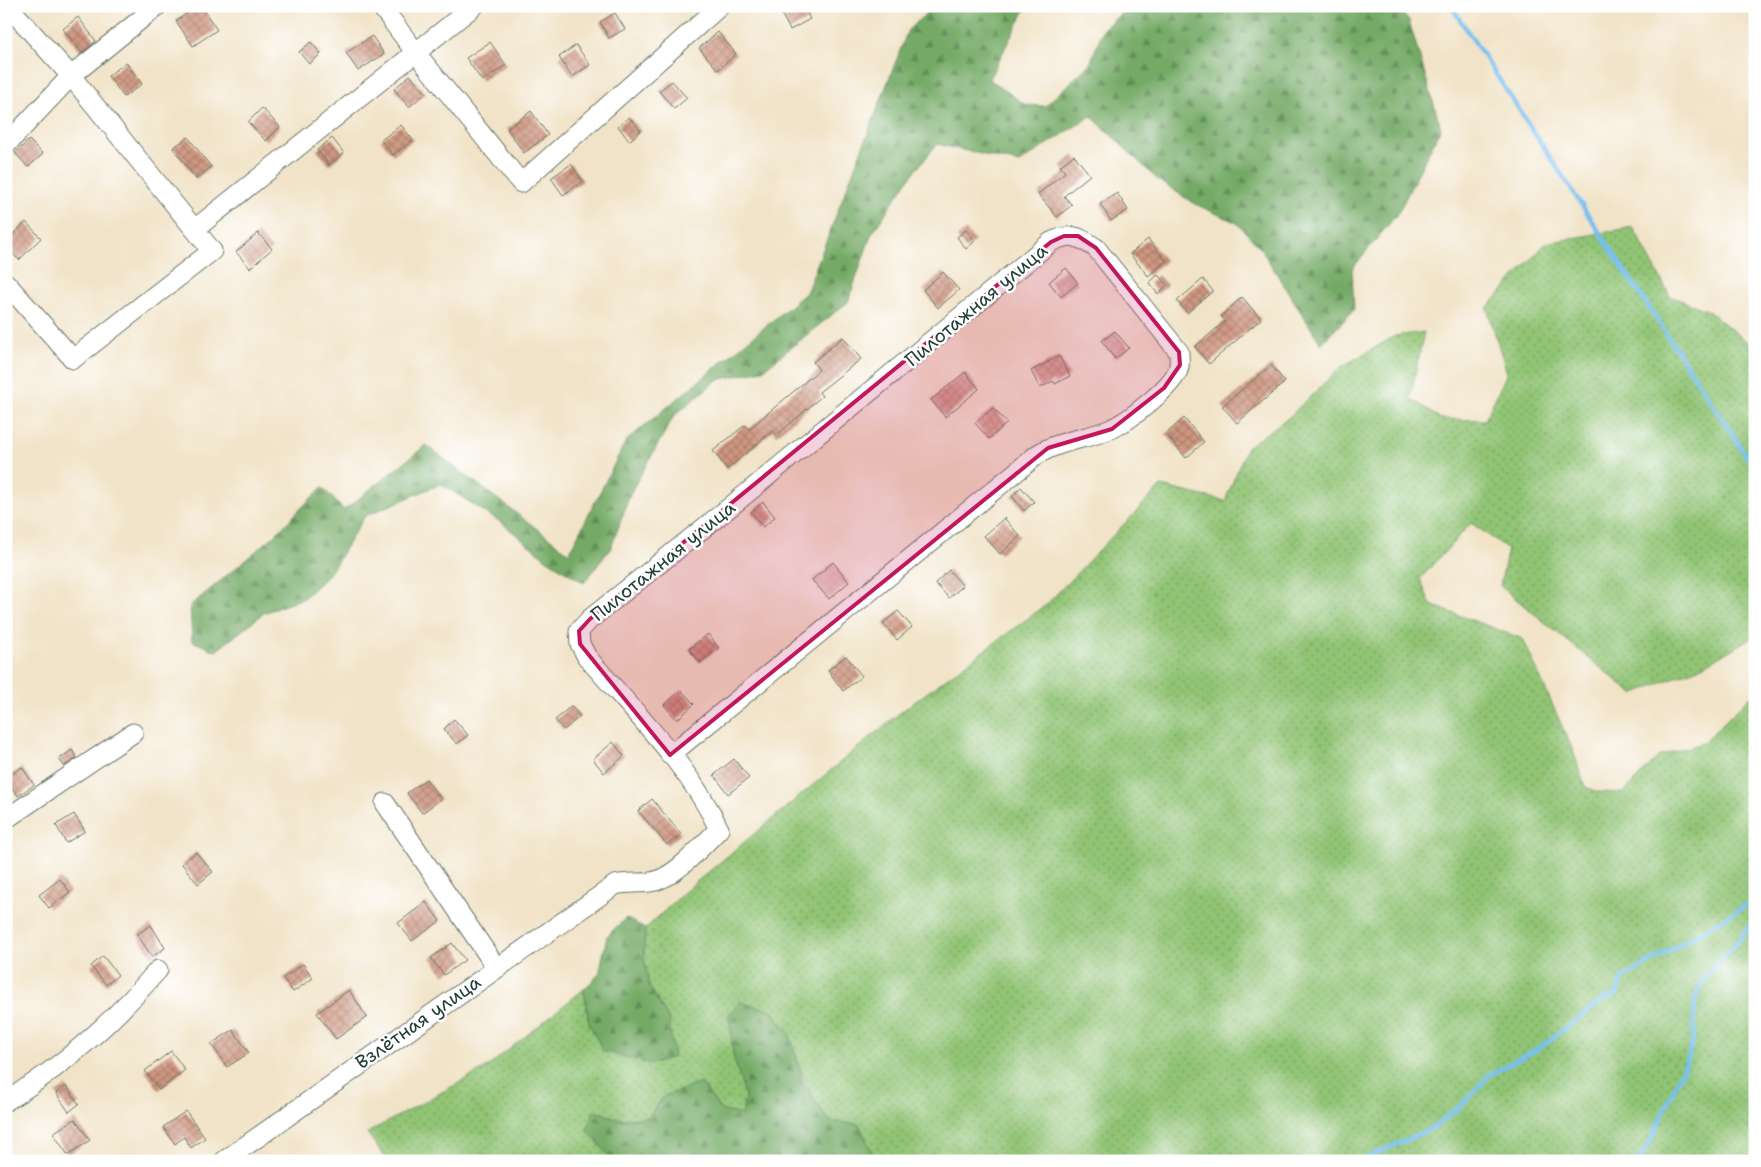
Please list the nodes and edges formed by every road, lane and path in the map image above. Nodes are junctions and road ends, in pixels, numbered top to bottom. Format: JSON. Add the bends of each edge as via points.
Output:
{"nodes":[{"id":1,"x":8,"y":6,"type":"edge"},
{"id":2,"x":157,"y":6,"type":"edge"},
{"id":3,"x":381,"y":6,"type":"edge"},
{"id":4,"x":474,"y":6,"type":"edge"},
{"id":5,"x":720,"y":6,"type":"edge"},
{"id":6,"x":416,"y":53,"type":"junction"},
{"id":7,"x":71,"y":76,"type":"junction"},
{"id":8,"x":6,"y":144,"type":"edge"},
{"id":9,"x":195,"y":229,"type":"junction"},
{"id":10,"x":6,"y":284,"type":"edge"},
{"id":11,"x":133,"y":733,"type":"dead end"},
{"id":12,"x":670,"y":755,"type":"junction"},
{"id":13,"x":386,"y":803,"type":"dead end"},
{"id":14,"x":6,"y":819,"type":"edge"},
{"id":15,"x":615,"y":885,"type":"joint"},
{"id":16,"x":496,"y":967,"type":"junction"},
{"id":17,"x":158,"y":970,"type":"dead end"},
{"id":18,"x":6,"y":1102,"type":"edge"},
{"id":19,"x":224,"y":1161,"type":"edge"}],
"edges":[{"from":1,"to":7,"type":"street"},
{"from":2,"to":7,"type":"street"},
{"from":3,"to":6,"type":"street"},
{"from":4,"to":6,"type":"street"},
{"from":5,"to":6,"type":"street","via":[[522,183]]},
{"from":6,"to":9,"type":"street"},
{"from":7,"to":8,"type":"street"},
{"from":7,"to":9,"type":"street"},
{"from":9,"to":10,"type":"street","via":[[212,251],[73,359]]},
{"from":11,"to":14,"type":"street"},
{"from":12,"to":12,"type":"street","name":"Пилотажная улица","via":[[587,657],[580,644],[579,631],[1050,242],[1064,236],[1078,236],[1096,248],[1179,352],[1177,374],[1112,429],[1038,454]]},
{"from":12,"to":15,"type":"street","name":"Пилотажная улица","via":[[710,810],[719,829],[661,879]]},
{"from":13,"to":16,"type":"street"},
{"from":15,"to":16,"type":"street","name":"Взлётная улица"},
{"from":16,"to":19,"type":"street","name":"Взлётная улица"},
{"from":17,"to":18,"type":"street","via":[[92,1039]]}]}
